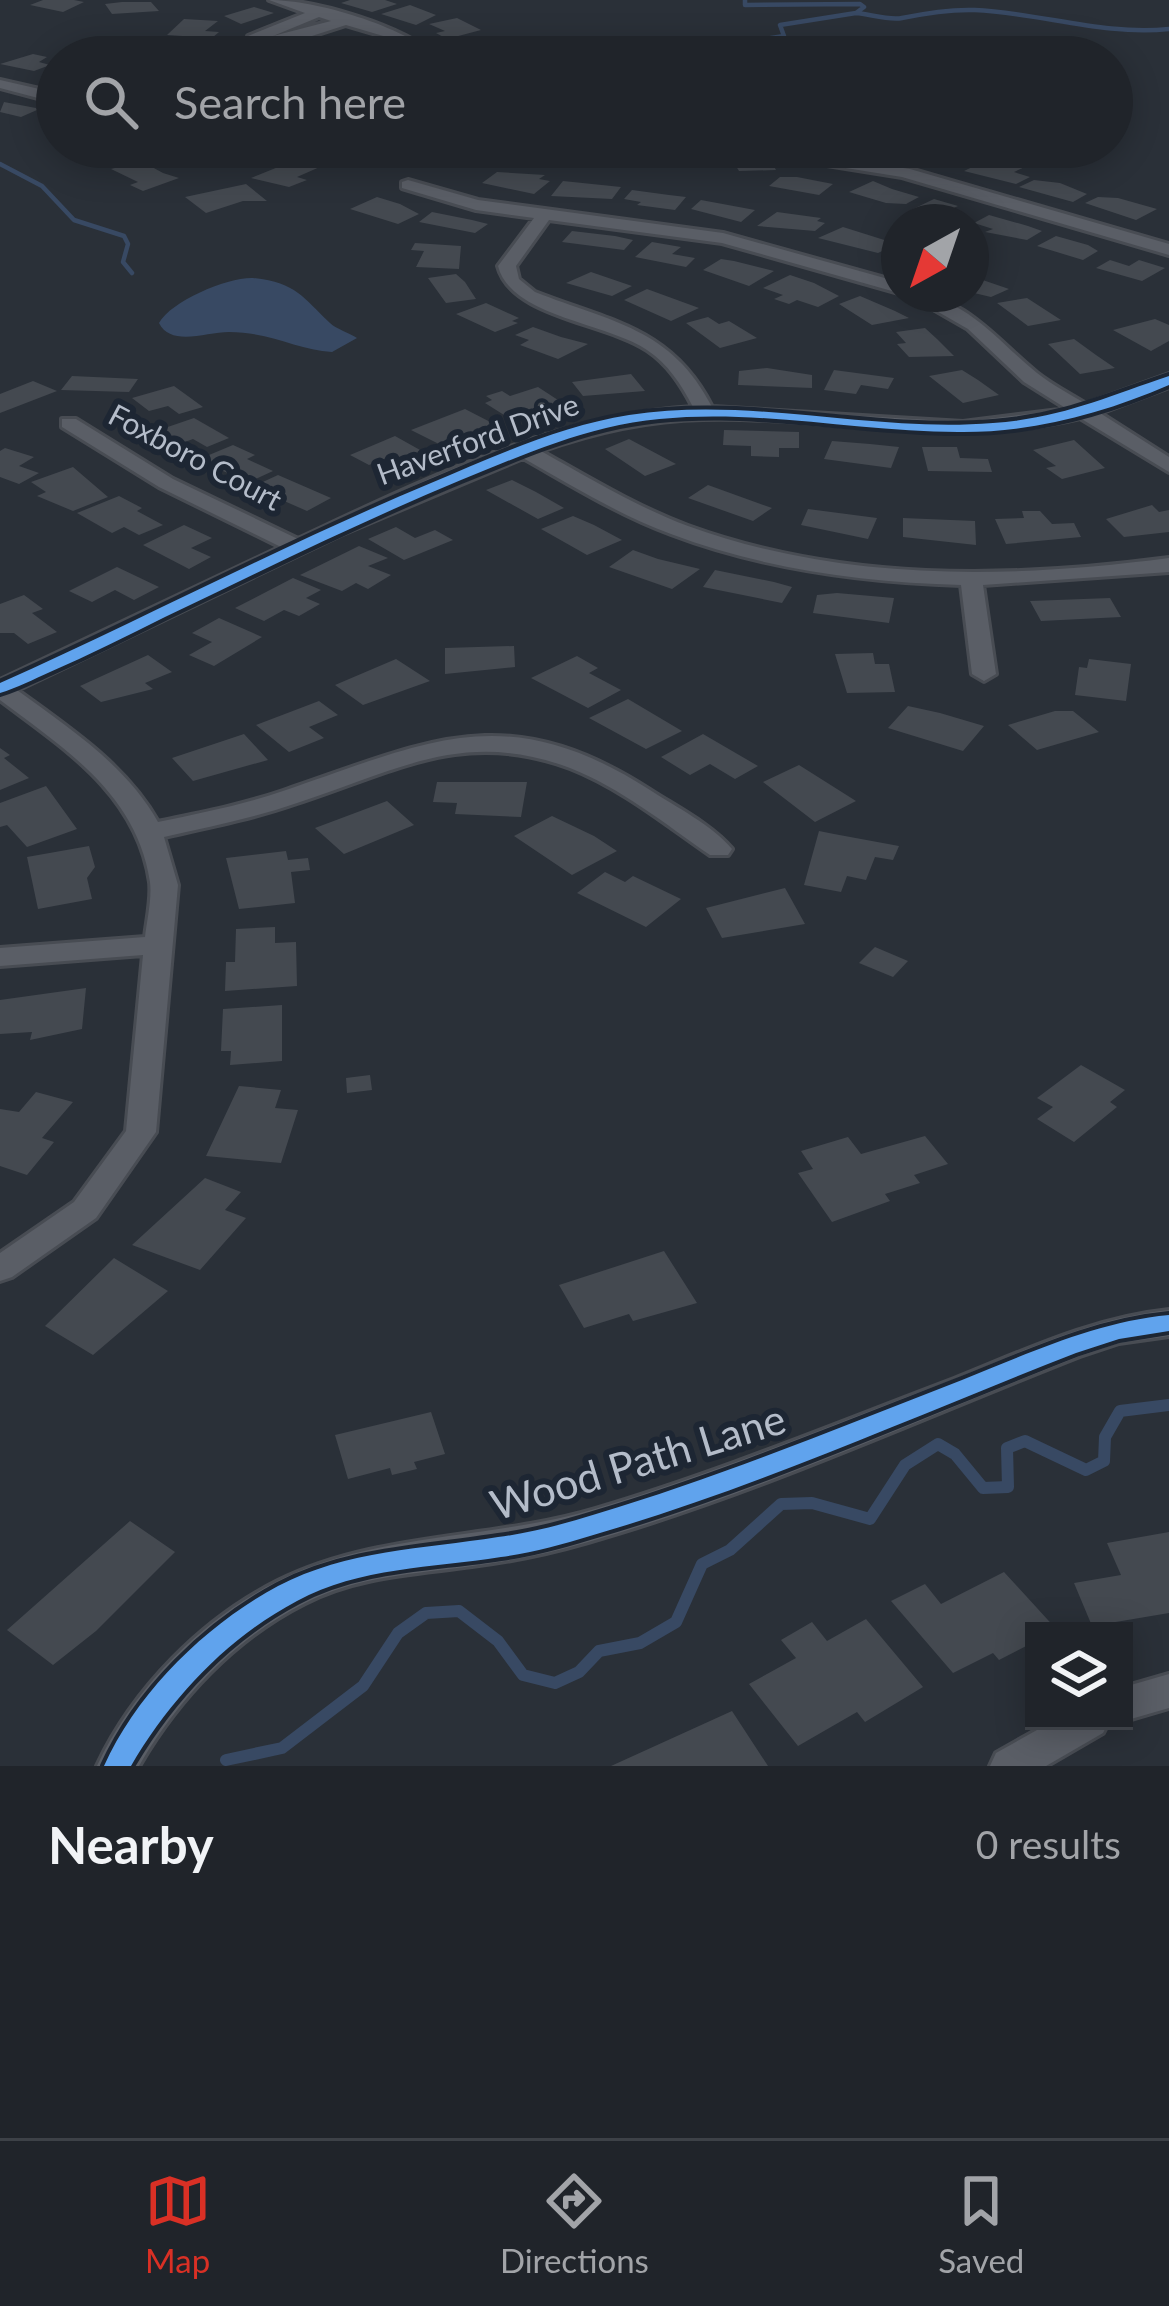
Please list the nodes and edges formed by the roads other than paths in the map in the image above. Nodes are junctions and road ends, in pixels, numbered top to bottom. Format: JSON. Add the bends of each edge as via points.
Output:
{"nodes":[{"id":1,"x":276,"y":0,"type":"edge"},
{"id":2,"x":319,"y":13,"type":"junction"},
{"id":3,"x":346,"y":20,"type":"junction"},
{"id":4,"x":261,"y":36,"type":"edge"},
{"id":5,"x":299,"y":36,"type":"edge"},
{"id":6,"x":397,"y":36,"type":"edge"},
{"id":7,"x":0,"y":84,"type":"edge"},
{"id":8,"x":36,"y":93,"type":"edge"},
{"id":9,"x":876,"y":168,"type":"edge"},
{"id":10,"x":408,"y":185,"type":"dead end"},
{"id":11,"x":545,"y":214,"type":"junction"},
{"id":12,"x":1169,"y":250,"type":"edge"},
{"id":13,"x":881,"y":283,"type":"edge"},
{"id":14,"x":950,"y":312,"type":"edge"},
{"id":15,"x":1169,"y":380,"type":"edge"},
{"id":16,"x":704,"y":410,"type":"junction"},
{"id":17,"x":1086,"y":412,"type":"junction"},
{"id":18,"x":69,"y":423,"type":"dead end"},
{"id":19,"x":525,"y":450,"type":"junction"},
{"id":20,"x":1169,"y":466,"type":"edge"},
{"id":21,"x":294,"y":545,"type":"junction"},
{"id":22,"x":1169,"y":565,"type":"edge"},
{"id":23,"x":971,"y":577,"type":"junction"},
{"id":24,"x":984,"y":674,"type":"dead end"},
{"id":25,"x":1,"y":688,"type":"edge"},
{"id":26,"x":150,"y":832,"type":"junction"},
{"id":27,"x":719,"y":849,"type":"dead end"},
{"id":28,"x":160,"y":945,"type":"junction"},
{"id":29,"x":0,"y":957,"type":"edge"},
{"id":30,"x":0,"y":1269,"type":"edge"},
{"id":31,"x":1169,"y":1323,"type":"edge"},
{"id":32,"x":1169,"y":1691,"type":"edge"},
{"id":33,"x":1133,"y":1701,"type":"edge"},
{"id":34,"x":1073,"y":1730,"type":"edge"},
{"id":35,"x":117,"y":1766,"type":"edge"},
{"id":36,"x":1010,"y":1766,"type":"edge"}],
"edges":[{"from":1,"to":2,"type":"street"},
{"from":2,"to":3,"type":"street"},
{"from":2,"to":4,"type":"street"},
{"from":3,"to":5,"type":"street"},
{"from":3,"to":6,"type":"street"},
{"from":7,"to":8,"type":"street"},
{"from":9,"to":12,"type":"street"},
{"from":10,"to":11,"type":"street"},
{"from":11,"to":13,"type":"street","via":[[723,238]]},
{"from":11,"to":16,"type":"street","via":[[508,266],[512,281],[529,296],[670,355],[690,375]]},
{"from":14,"to":17,"type":"street"},
{"from":15,"to":17,"type":"street","name":"Haverford Drive"},
{"from":16,"to":17,"type":"street","name":"Haverford Drive","via":[[933,428]]},
{"from":16,"to":19,"type":"street","name":"Haverford Drive","via":[[594,427]]},
{"from":17,"to":20,"type":"street"},
{"from":18,"to":21,"type":"street","name":"Foxboro Court","via":[[166,483]]},
{"from":19,"to":21,"type":"street","name":"Haverford Drive"},
{"from":19,"to":23,"type":"street","via":[[647,516],[718,543],[827,565]]},
{"from":21,"to":25,"type":"street","name":"Haverford Drive","via":[[129,633]]},
{"from":22,"to":23,"type":"street"},
{"from":23,"to":24,"type":"street"},
{"from":25,"to":26,"type":"street","via":[[90,756]]},
{"from":26,"to":27,"type":"street","via":[[273,803],[404,752],[476,742],[582,763]]},
{"from":26,"to":28,"type":"street","via":[[164,885]]},
{"from":28,"to":29,"type":"street"},
{"from":28,"to":30,"type":"street","via":[[146,1096],[132,1151],[85,1210]]},
{"from":31,"to":35,"type":"street","name":"Wood Path Lane","via":[[1084,1343],[553,1535],[360,1566],[290,1592],[227,1633],[163,1694]]},
{"from":32,"to":33,"type":"street"},
{"from":34,"to":36,"type":"street"}]}
